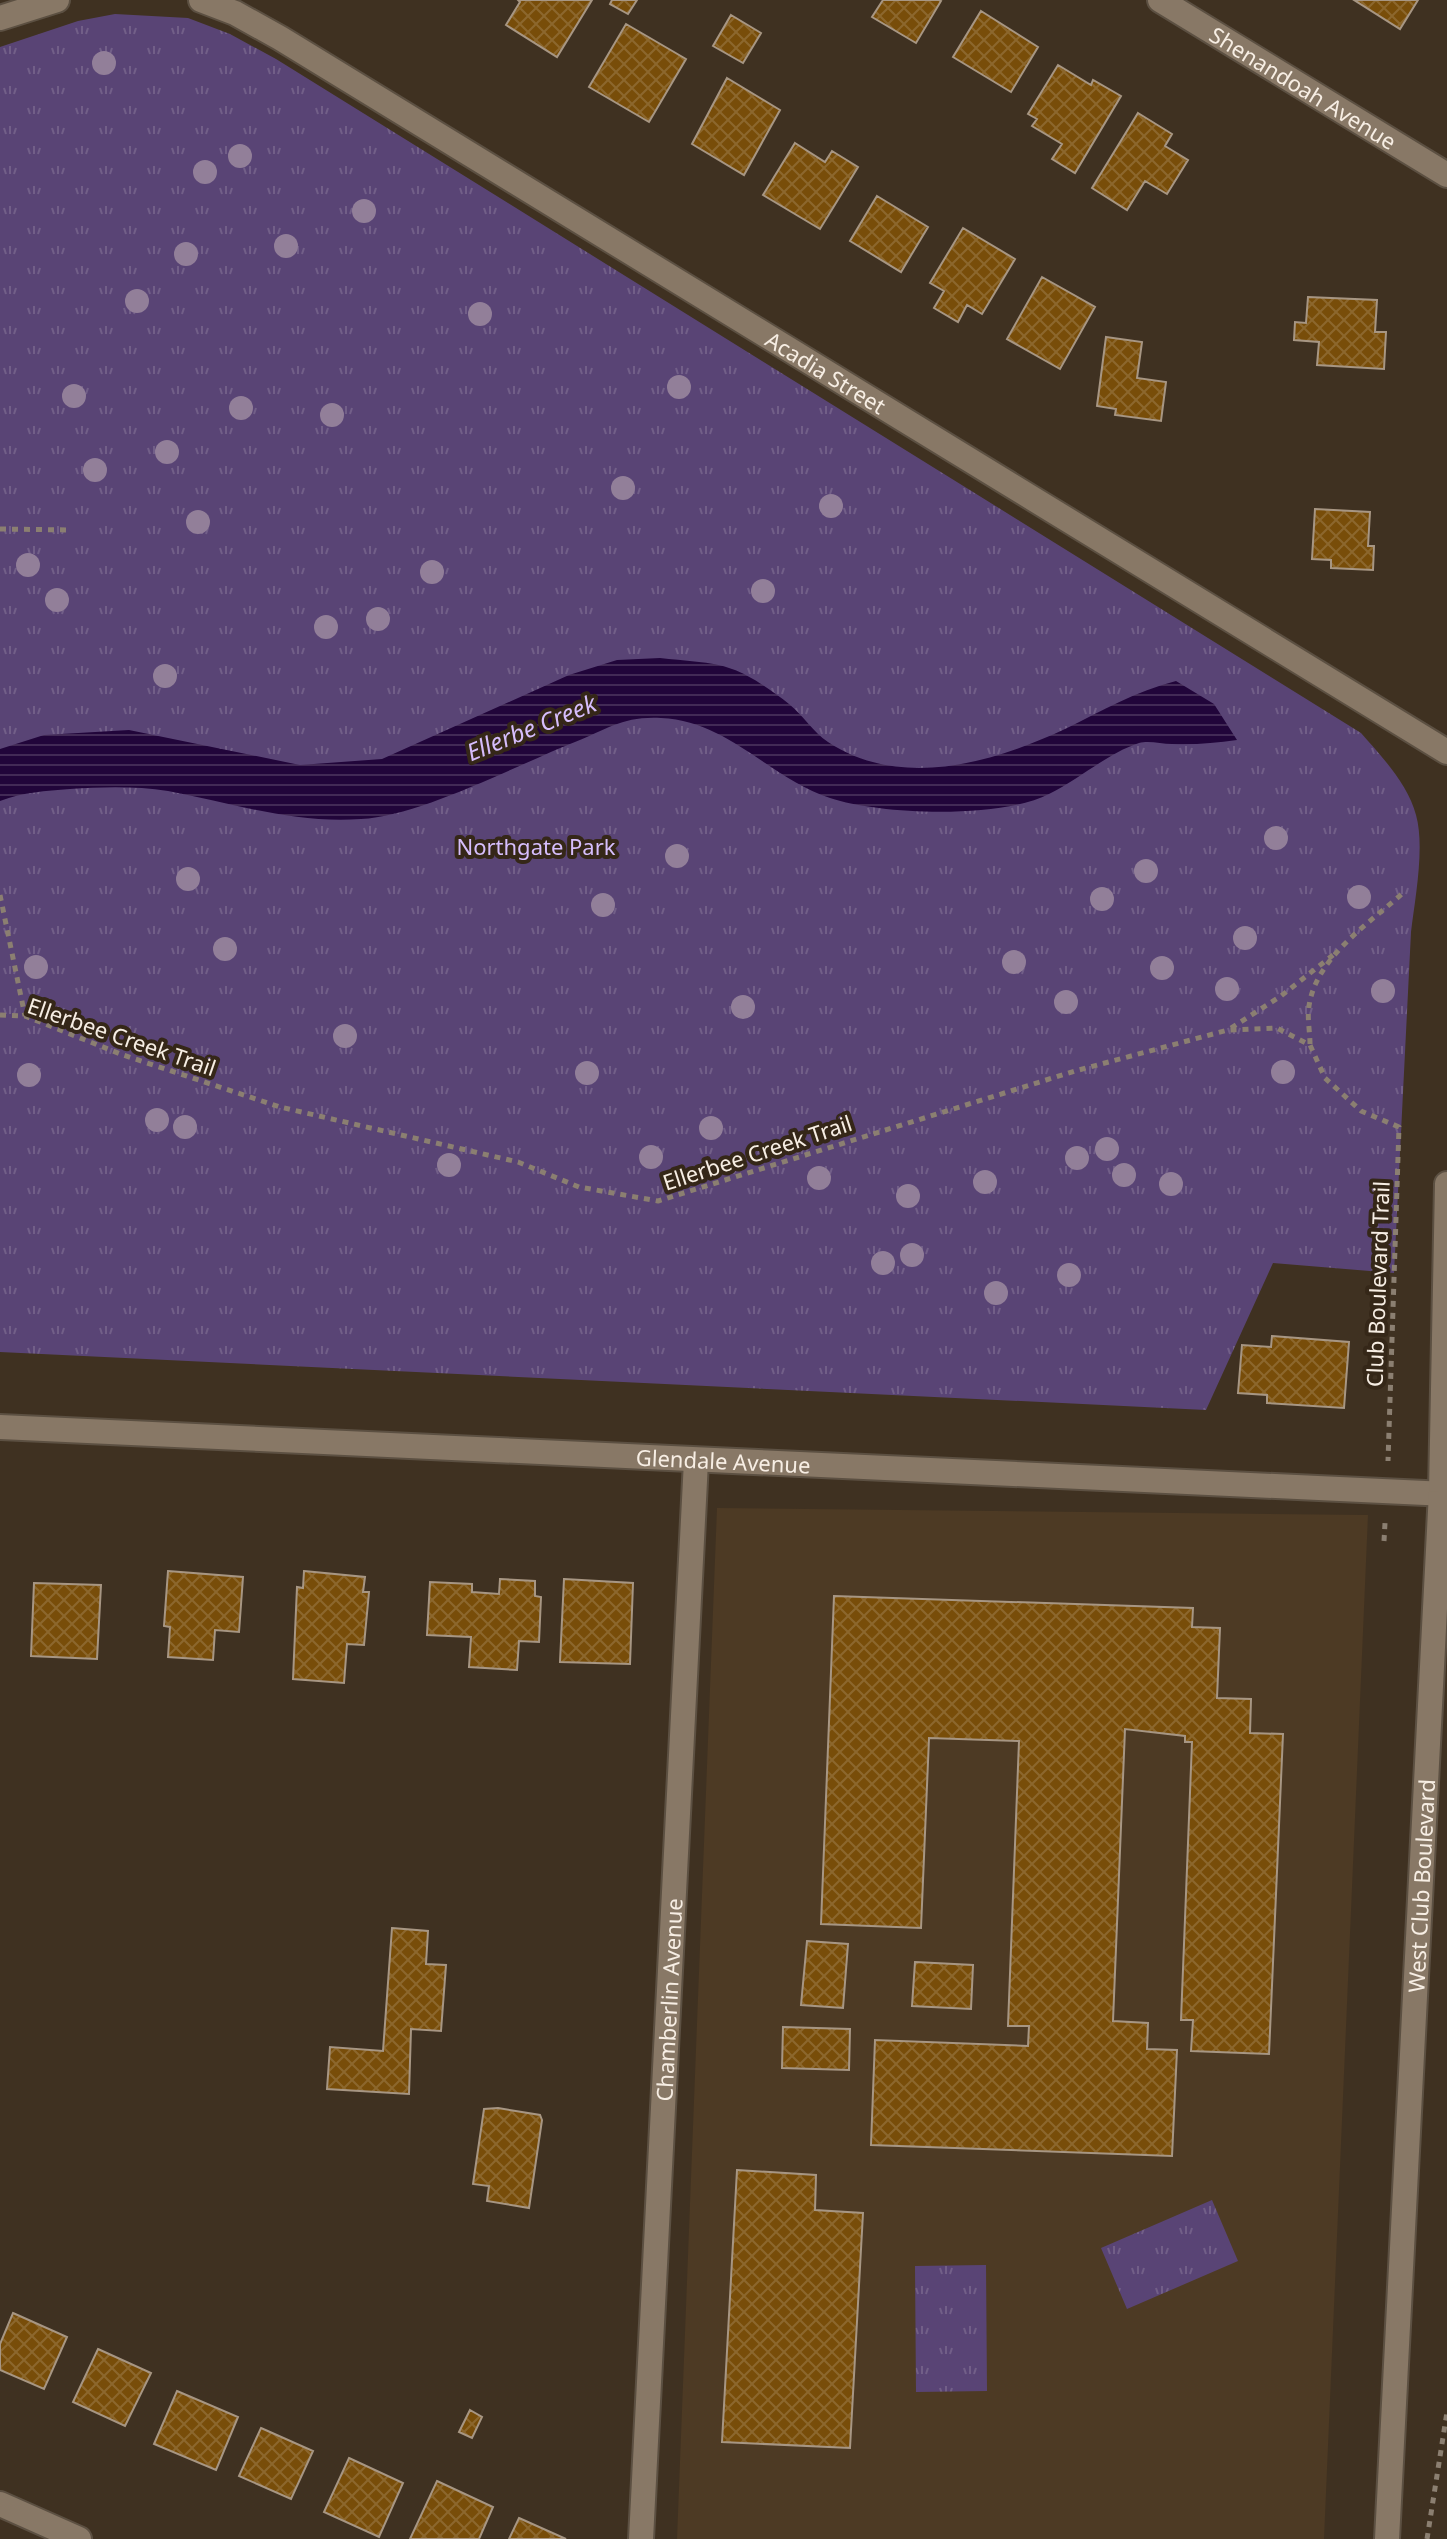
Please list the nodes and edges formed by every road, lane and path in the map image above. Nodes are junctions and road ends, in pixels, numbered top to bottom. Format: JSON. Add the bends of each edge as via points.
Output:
{"nodes":[{"id":1,"x":57,"y":0,"type":"edge"},
{"id":2,"x":201,"y":0,"type":"edge"},
{"id":3,"x":1160,"y":0,"type":"edge"},
{"id":4,"x":0,"y":18,"type":"edge"},
{"id":5,"x":1447,"y":175,"type":"edge"},
{"id":6,"x":0,"y":529,"type":"edge"},
{"id":7,"x":70,"y":530,"type":"dead end"},
{"id":8,"x":1447,"y":752,"type":"edge"},
{"id":9,"x":1404,"y":892,"type":"dead end"},
{"id":10,"x":0,"y":895,"type":"edge"},
{"id":11,"x":1340,"y":949,"type":"junction"},
{"id":12,"x":0,"y":1015,"type":"edge"},
{"id":13,"x":25,"y":1016,"type":"junction"},
{"id":14,"x":1228,"y":1030,"type":"junction"},
{"id":15,"x":1310,"y":1045,"type":"junction"},
{"id":16,"x":1447,"y":1184,"type":"edge"},
{"id":17,"x":0,"y":1427,"type":"edge"},
{"id":18,"x":1388,"y":1442,"type":"dead end"},
{"id":19,"x":696,"y":1461,"type":"junction"},
{"id":20,"x":1444,"y":1493,"type":"edge"},
{"id":21,"x":1447,"y":2412,"type":"edge"},
{"id":22,"x":0,"y":2504,"type":"edge"},
{"id":23,"x":79,"y":2539,"type":"edge"},
{"id":24,"x":641,"y":2539,"type":"edge"},
{"id":25,"x":1387,"y":2539,"type":"edge"},
{"id":26,"x":1427,"y":2539,"type":"edge"}],
"edges":[{"from":1,"to":4,"type":"street"},
{"from":2,"to":8,"type":"street","name":"Acadia Street","via":[[280,38]]},
{"from":3,"to":5,"type":"street","name":"Shenandoah Avenue"},
{"from":6,"to":7,"type":"path"},
{"from":9,"to":11,"type":"path"},
{"from":10,"to":13,"type":"path"},
{"from":11,"to":14,"type":"path"},
{"from":11,"to":15,"type":"path","via":[[1309,1006]]},
{"from":12,"to":13,"type":"path","name":"Ellerbee Creek Trail"},
{"from":13,"to":14,"type":"path","name":"Ellerbee Creek Trail","via":[[280,1107],[518,1162],[579,1187],[658,1201],[1075,1071]]},
{"from":14,"to":15,"type":"path","name":"Ellerbee Creek Trail","via":[[1277,1028]]},
{"from":15,"to":18,"type":"path","name":"Club Boulevard Trail","via":[[1325,1078],[1361,1111],[1399,1127]]},
{"from":16,"to":20,"type":"street","name":"West Club Boulevard"},
{"from":17,"to":19,"type":"street","name":"Glendale Avenue"},
{"from":19,"to":20,"type":"street","name":"Glendale Avenue"},
{"from":19,"to":24,"type":"street","name":"Chamberlin Avenue"},
{"from":20,"to":25,"type":"street","name":"West Club Boulevard"},
{"from":21,"to":26,"type":"path"},
{"from":22,"to":23,"type":"street"}]}
